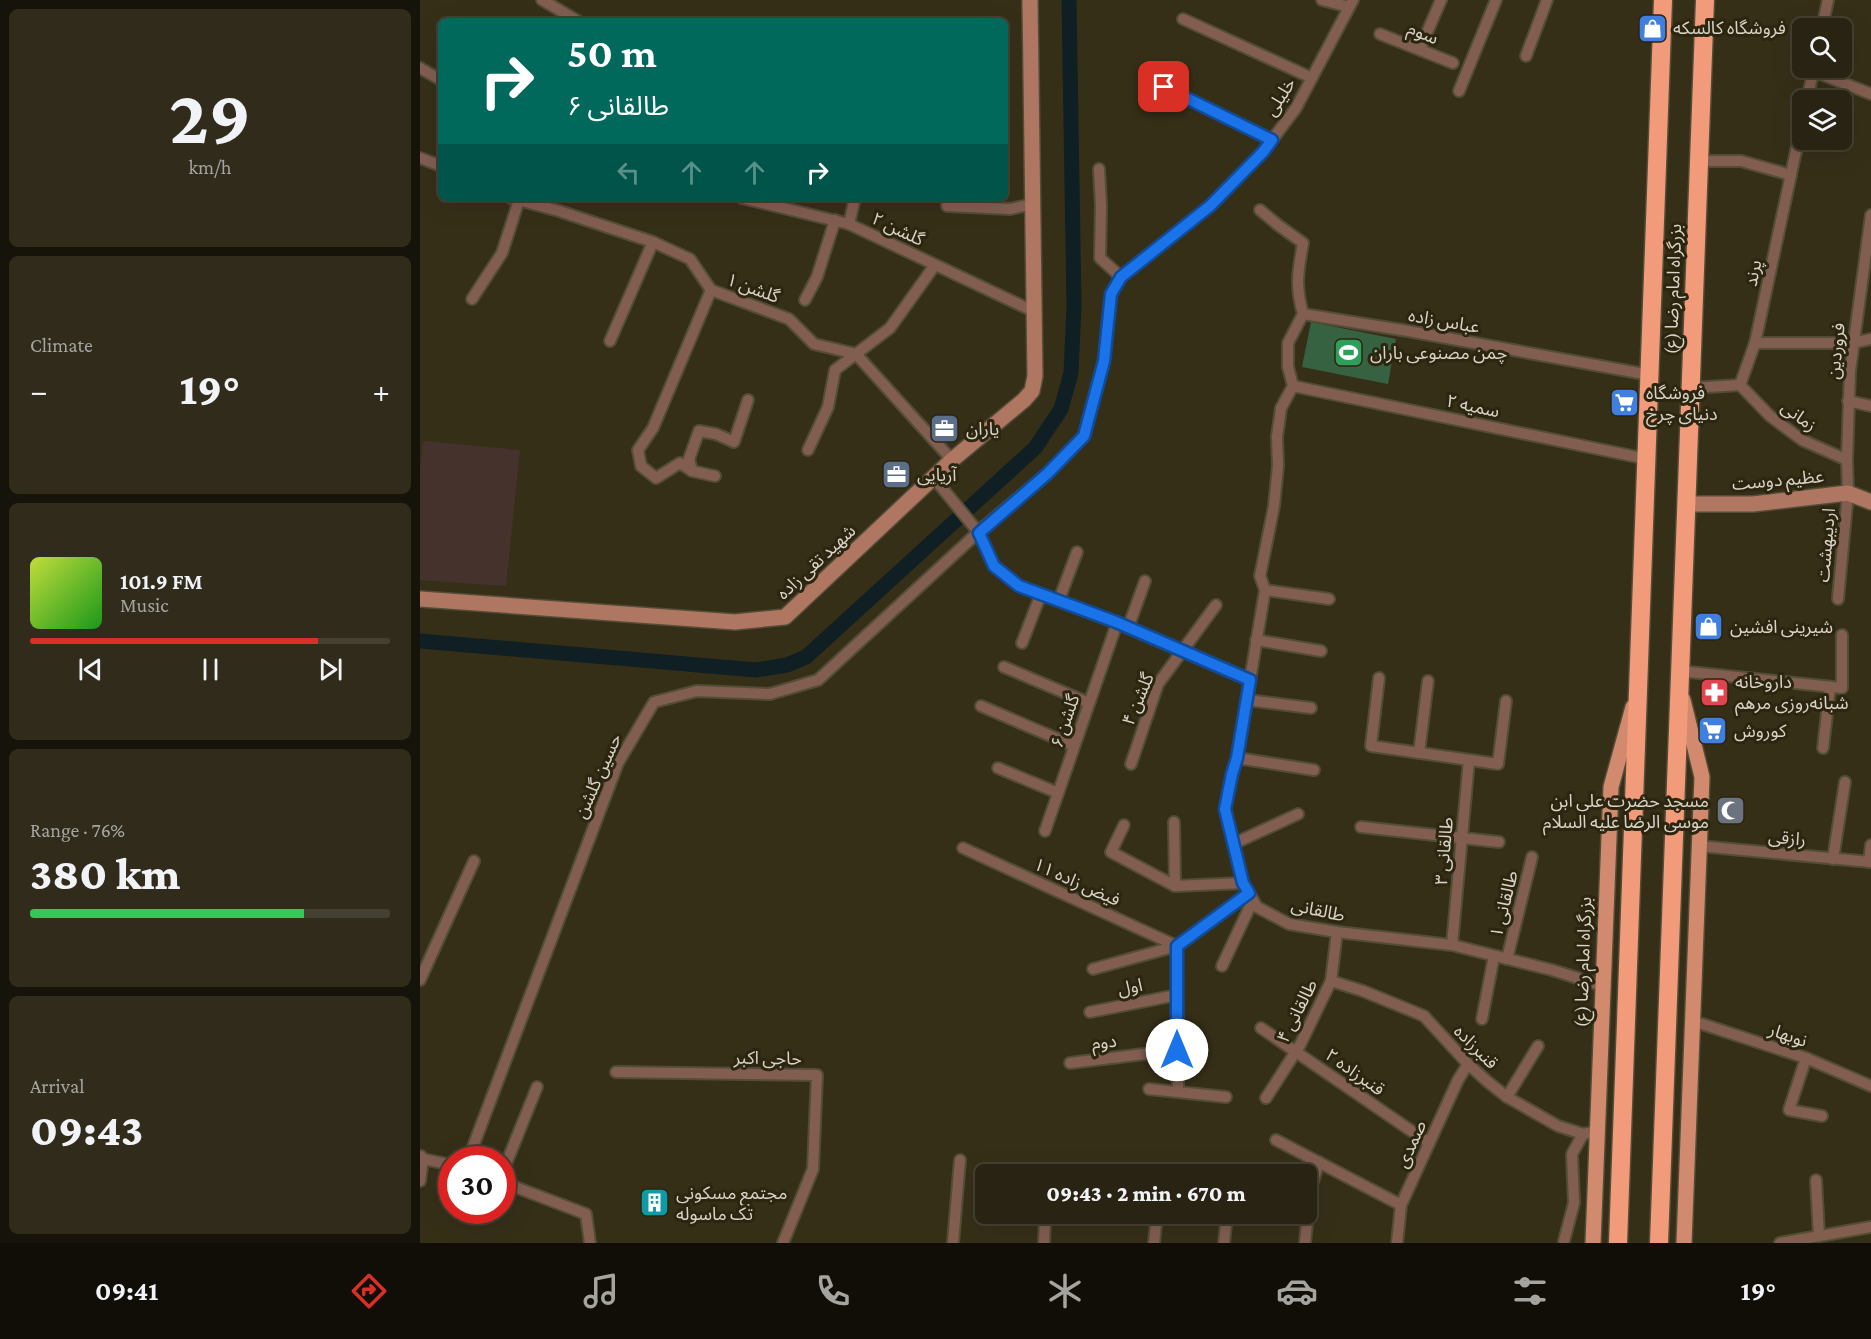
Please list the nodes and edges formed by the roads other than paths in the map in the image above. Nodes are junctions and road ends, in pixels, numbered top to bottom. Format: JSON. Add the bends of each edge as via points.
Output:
{"nodes":[{"id":1,"x":542,"y":0,"type":"edge"},
{"id":2,"x":1030,"y":0,"type":"edge"},
{"id":3,"x":1322,"y":0,"type":"edge"},
{"id":4,"x":1441,"y":0,"type":"edge"},
{"id":5,"x":1496,"y":0,"type":"edge"},
{"id":6,"x":1547,"y":0,"type":"edge"},
{"id":7,"x":1663,"y":0,"type":"edge"},
{"id":8,"x":1705,"y":0,"type":"edge"},
{"id":9,"x":1828,"y":0,"type":"edge"},
{"id":10,"x":1351,"y":3,"type":"edge"},
{"id":11,"x":573,"y":18,"type":"edge"},
{"id":12,"x":1824,"y":18,"type":"edge"},
{"id":13,"x":1183,"y":19,"type":"dead end"},
{"id":14,"x":1380,"y":34,"type":"dead end"},
{"id":15,"x":1420,"y":49,"type":"junction"},
{"id":16,"x":1526,"y":56,"type":"dead end"},
{"id":17,"x":1453,"y":63,"type":"dead end"},
{"id":18,"x":420,"y":68,"type":"edge"},
{"id":19,"x":438,"y":78,"type":"edge"},
{"id":20,"x":1312,"y":78,"type":"junction"},
{"id":21,"x":1835,"y":78,"type":"edge"},
{"id":22,"x":1164,"y":87,"type":"dead end"},
{"id":23,"x":1459,"y":91,"type":"dead end"},
{"id":24,"x":1871,"y":94,"type":"edge"},
{"id":25,"x":1272,"y":140,"type":"junction"},
{"id":26,"x":1796,"y":150,"type":"edge"},
{"id":27,"x":420,"y":158,"type":"edge"},
{"id":28,"x":1699,"y":161,"type":"junction"},
{"id":29,"x":438,"y":165,"type":"edge"},
{"id":30,"x":1099,"y":169,"type":"dead end"},
{"id":31,"x":1791,"y":175,"type":"junction"},
{"id":32,"x":515,"y":201,"type":"edge"},
{"id":33,"x":522,"y":201,"type":"edge"},
{"id":34,"x":755,"y":201,"type":"edge"},
{"id":35,"x":854,"y":201,"type":"edge"},
{"id":36,"x":968,"y":201,"type":"edge"},
{"id":37,"x":1033,"y":204,"type":"junction"},
{"id":38,"x":947,"y":206,"type":"dead end"},
{"id":39,"x":976,"y":206,"type":"junction"},
{"id":40,"x":1260,"y":210,"type":"dead end"},
{"id":41,"x":1871,"y":214,"type":"edge"},
{"id":42,"x":835,"y":220,"type":"junction"},
{"id":43,"x":849,"y":224,"type":"junction"},
{"id":44,"x":653,"y":242,"type":"junction"},
{"id":45,"x":935,"y":265,"type":"junction"},
{"id":46,"x":1121,"y":277,"type":"junction"},
{"id":47,"x":711,"y":290,"type":"junction"},
{"id":48,"x":472,"y":299,"type":"dead end"},
{"id":49,"x":806,"y":300,"type":"dead end"},
{"id":50,"x":1033,"y":311,"type":"junction"},
{"id":51,"x":1303,"y":314,"type":"junction"},
{"id":52,"x":1871,"y":339,"type":"edge"},
{"id":53,"x":610,"y":341,"type":"dead end"},
{"id":54,"x":1755,"y":343,"type":"junction"},
{"id":55,"x":1853,"y":343,"type":"junction"},
{"id":56,"x":856,"y":354,"type":"junction"},
{"id":57,"x":1650,"y":375,"type":"junction"},
{"id":58,"x":1740,"y":385,"type":"junction"},
{"id":59,"x":1293,"y":386,"type":"junction"},
{"id":60,"x":1691,"y":388,"type":"junction"},
{"id":61,"x":748,"y":400,"type":"dead end"},
{"id":62,"x":1848,"y":401,"type":"junction"},
{"id":63,"x":1871,"y":406,"type":"edge"},
{"id":64,"x":808,"y":450,"type":"dead end"},
{"id":65,"x":1647,"y":459,"type":"junction"},
{"id":66,"x":952,"y":460,"type":"junction"},
{"id":67,"x":1846,"y":460,"type":"junction"},
{"id":68,"x":692,"y":471,"type":"junction"},
{"id":69,"x":716,"y":476,"type":"dead end"},
{"id":70,"x":934,"y":478,"type":"junction"},
{"id":71,"x":1848,"y":493,"type":"junction"},
{"id":72,"x":1871,"y":502,"type":"edge"},
{"id":73,"x":1686,"y":504,"type":"junction"},
{"id":74,"x":979,"y":533,"type":"junction"},
{"id":75,"x":1077,"y":552,"type":"dead end"},
{"id":76,"x":1145,"y":581,"type":"dead end"},
{"id":77,"x":1265,"y":590,"type":"junction"},
{"id":78,"x":1041,"y":594,"type":"junction"},
{"id":79,"x":420,"y":599,"type":"edge"},
{"id":80,"x":1329,"y":599,"type":"dead end"},
{"id":81,"x":1838,"y":599,"type":"dead end"},
{"id":82,"x":1059,"y":600,"type":"junction"},
{"id":83,"x":1216,"y":605,"type":"dead end"},
{"id":84,"x":1116,"y":622,"type":"junction"},
{"id":85,"x":1128,"y":628,"type":"junction"},
{"id":86,"x":1842,"y":635,"type":"dead end"},
{"id":87,"x":1256,"y":640,"type":"junction"},
{"id":88,"x":1022,"y":643,"type":"dead end"},
{"id":89,"x":1184,"y":650,"type":"junction"},
{"id":90,"x":1321,"y":651,"type":"dead end"},
{"id":91,"x":1004,"y":667,"type":"dead end"},
{"id":92,"x":1379,"y":678,"type":"dead end"},
{"id":93,"x":1250,"y":680,"type":"junction"},
{"id":94,"x":1680,"y":680,"type":"junction"},
{"id":95,"x":1428,"y":681,"type":"dead end"},
{"id":96,"x":1638,"y":686,"type":"junction"},
{"id":97,"x":1830,"y":687,"type":"junction"},
{"id":98,"x":1247,"y":700,"type":"junction"},
{"id":99,"x":1506,"y":701,"type":"dead end"},
{"id":100,"x":1089,"y":704,"type":"junction"},
{"id":101,"x":981,"y":706,"type":"dead end"},
{"id":102,"x":1311,"y":708,"type":"dead end"},
{"id":103,"x":1074,"y":746,"type":"junction"},
{"id":104,"x":1823,"y":748,"type":"dead end"},
{"id":105,"x":1419,"y":753,"type":"junction"},
{"id":106,"x":1237,"y":758,"type":"junction"},
{"id":107,"x":1469,"y":760,"type":"junction"},
{"id":108,"x":1131,"y":764,"type":"dead end"},
{"id":109,"x":998,"y":768,"type":"dead end"},
{"id":110,"x":1314,"y":770,"type":"dead end"},
{"id":111,"x":1845,"y":782,"type":"dead end"},
{"id":112,"x":1058,"y":793,"type":"junction"},
{"id":113,"x":1298,"y":814,"type":"dead end"},
{"id":114,"x":1174,"y":822,"type":"dead end"},
{"id":115,"x":1124,"y":825,"type":"dead end"},
{"id":116,"x":1361,"y":827,"type":"dead end"},
{"id":117,"x":1045,"y":831,"type":"dead end"},
{"id":118,"x":1461,"y":839,"type":"junction"},
{"id":119,"x":1499,"y":842,"type":"dead end"},
{"id":120,"x":1233,"y":844,"type":"junction"},
{"id":121,"x":1871,"y":845,"type":"edge"},
{"id":122,"x":1699,"y":846,"type":"junction"},
{"id":123,"x":963,"y":848,"type":"dead end"},
{"id":124,"x":1532,"y":857,"type":"dead end"},
{"id":125,"x":1833,"y":859,"type":"junction"},
{"id":126,"x":474,"y":861,"type":"dead end"},
{"id":127,"x":1870,"y":862,"type":"edge"},
{"id":128,"x":1175,"y":886,"type":"junction"},
{"id":129,"x":1249,"y":892,"type":"junction"},
{"id":130,"x":1337,"y":932,"type":"junction"},
{"id":131,"x":1452,"y":945,"type":"junction"},
{"id":132,"x":1177,"y":946,"type":"junction"},
{"id":133,"x":1494,"y":956,"type":"junction"},
{"id":134,"x":1508,"y":959,"type":"junction"},
{"id":135,"x":1222,"y":966,"type":"dead end"},
{"id":136,"x":1093,"y":969,"type":"dead end"},
{"id":137,"x":420,"y":979,"type":"edge"},
{"id":138,"x":1331,"y":981,"type":"junction"},
{"id":139,"x":1603,"y":986,"type":"junction"},
{"id":140,"x":1177,"y":995,"type":"junction"},
{"id":141,"x":1090,"y":1012,"type":"dead end"},
{"id":142,"x":1482,"y":1018,"type":"dead end"},
{"id":143,"x":1692,"y":1023,"type":"junction"},
{"id":144,"x":1262,"y":1028,"type":"dead end"},
{"id":145,"x":1538,"y":1046,"type":"dead end"},
{"id":146,"x":1177,"y":1050,"type":"junction"},
{"id":147,"x":1296,"y":1051,"type":"junction"},
{"id":148,"x":1806,"y":1058,"type":"junction"},
{"id":149,"x":1070,"y":1063,"type":"dead end"},
{"id":150,"x":1468,"y":1064,"type":"junction"},
{"id":151,"x":616,"y":1072,"type":"dead end"},
{"id":152,"x":1871,"y":1086,"type":"edge"},
{"id":153,"x":537,"y":1087,"type":"dead end"},
{"id":154,"x":1149,"y":1089,"type":"dead end"},
{"id":155,"x":1178,"y":1092,"type":"junction"},
{"id":156,"x":1226,"y":1097,"type":"dead end"},
{"id":157,"x":1507,"y":1097,"type":"junction"},
{"id":158,"x":1266,"y":1098,"type":"dead end"},
{"id":159,"x":1822,"y":1116,"type":"dead end"},
{"id":160,"x":1590,"y":1133,"type":"junction"},
{"id":161,"x":1276,"y":1140,"type":"dead end"},
{"id":162,"x":1429,"y":1143,"type":"junction"},
{"id":163,"x":473,"y":1146,"type":"edge"},
{"id":164,"x":513,"y":1146,"type":"edge"},
{"id":165,"x":421,"y":1158,"type":"edge"},
{"id":166,"x":960,"y":1160,"type":"dead end"},
{"id":167,"x":438,"y":1162,"type":"edge"},
{"id":168,"x":1319,"y":1162,"type":"junction"},
{"id":169,"x":1816,"y":1179,"type":"dead end"},
{"id":170,"x":420,"y":1181,"type":"edge"},
{"id":171,"x":516,"y":1187,"type":"edge"},
{"id":172,"x":1401,"y":1205,"type":"junction"},
{"id":173,"x":1045,"y":1224,"type":"edge"},
{"id":174,"x":1156,"y":1224,"type":"edge"},
{"id":175,"x":1226,"y":1224,"type":"edge"},
{"id":176,"x":1871,"y":1227,"type":"edge"},
{"id":177,"x":1819,"y":1236,"type":"junction"},
{"id":178,"x":1564,"y":1241,"type":"dead end"},
{"id":179,"x":590,"y":1243,"type":"edge"},
{"id":180,"x":783,"y":1243,"type":"edge"},
{"id":181,"x":953,"y":1243,"type":"edge"},
{"id":182,"x":1044,"y":1243,"type":"edge"},
{"id":183,"x":1154,"y":1243,"type":"edge"},
{"id":184,"x":1224,"y":1243,"type":"edge"},
{"id":185,"x":1305,"y":1243,"type":"edge"},
{"id":186,"x":1397,"y":1243,"type":"edge"},
{"id":187,"x":1593,"y":1243,"type":"edge"},
{"id":188,"x":1618,"y":1243,"type":"edge"},
{"id":189,"x":1659,"y":1243,"type":"edge"},
{"id":190,"x":1684,"y":1243,"type":"edge"},
{"id":191,"x":1780,"y":1243,"type":"edge"}],
"edges":[{"from":1,"to":11,"type":"street"},
{"from":2,"to":37,"type":"main road","name":"شهید تقی زاده"},
{"from":3,"to":10,"type":"street"},
{"from":4,"to":15,"type":"street"},
{"from":5,"to":23,"type":"street"},
{"from":6,"to":16,"type":"street"},
{"from":7,"to":57,"type":"highway","name":"بزرگراه امام رضا (ع)"},
{"from":8,"to":28,"type":"highway","name":"بزرگراه امام رضا (ع)"},
{"from":9,"to":12,"type":"street"},
{"from":10,"to":20,"type":"street","name":"خلیلی"},
{"from":13,"to":20,"type":"street"},
{"from":14,"to":15,"type":"street","name":"سوم"},
{"from":15,"to":17,"type":"street","name":"سوم"},
{"from":18,"to":19,"type":"street"},
{"from":20,"to":25,"type":"street","name":"خلیلی"},
{"from":21,"to":24,"type":"street"},
{"from":22,"to":25,"type":"street"},
{"from":25,"to":46,"type":"street","name":"خلیلی","via":[[1210,206]]},
{"from":26,"to":31,"type":"street","name":"پرند"},
{"from":27,"to":29,"type":"street"},
{"from":28,"to":31,"type":"street","via":[[1741,161]]},
{"from":28,"to":60,"type":"highway","name":"بزرگراه امام رضا (ع)"},
{"from":30,"to":46,"type":"street","via":[[1100,258]]},
{"from":31,"to":54,"type":"street","name":"پرند"},
{"from":32,"to":48,"type":"street","via":[[502,253]]},
{"from":33,"to":44,"type":"street","name":"گلشن ۱"},
{"from":34,"to":42,"type":"street","name":"گلشن ۲"},
{"from":35,"to":43,"type":"street"},
{"from":36,"to":39,"type":"street"},
{"from":37,"to":39,"type":"street","via":[[1010,208]]},
{"from":37,"to":50,"type":"main road","name":"شهید تقی زاده"},
{"from":38,"to":39,"type":"street"},
{"from":40,"to":51,"type":"street","via":[[1303,243],[1297,293]]},
{"from":41,"to":55,"type":"street","name":"فروردین"},
{"from":42,"to":43,"type":"street","name":"گلشن ۲"},
{"from":42,"to":49,"type":"street"},
{"from":43,"to":45,"type":"street","name":"گلشن ۲"},
{"from":44,"to":47,"type":"street","name":"گلشن ۱","via":[[690,259]]},
{"from":44,"to":53,"type":"street"},
{"from":45,"to":50,"type":"street","name":"گلشن ۲"},
{"from":45,"to":56,"type":"street","via":[[890,328]]},
{"from":46,"to":74,"type":"street","name":"خلیلی","via":[[1111,294],[1104,361],[1084,436]]},
{"from":47,"to":56,"type":"street","name":"گلشن ۱","via":[[789,319],[814,344]]},
{"from":47,"to":68,"type":"street","via":[[653,428],[638,450],[641,466],[656,478],[680,463]]},
{"from":50,"to":66,"type":"main road","name":"شهید تقی زاده","via":[[1032,391]]},
{"from":51,"to":57,"type":"street","name":"عباس زاده"},
{"from":51,"to":59,"type":"street","via":[[1288,343]]},
{"from":52,"to":55,"type":"street"},
{"from":54,"to":55,"type":"street"},
{"from":54,"to":58,"type":"street","name":"پرند"},
{"from":55,"to":62,"type":"street","name":"فروردین"},
{"from":56,"to":64,"type":"street","via":[[835,370],[828,407]]},
{"from":56,"to":66,"type":"street"},
{"from":57,"to":65,"type":"highway","name":"بزرگراه امام رضا (ع)"},
{"from":58,"to":60,"type":"street"},
{"from":58,"to":67,"type":"street","name":"زمانی","via":[[1770,416],[1802,440]]},
{"from":59,"to":65,"type":"street","name":"سمیه ۲"},
{"from":59,"to":77,"type":"street","via":[[1281,408],[1277,437],[1274,506],[1260,576]]},
{"from":60,"to":73,"type":"highway","name":"بزرگراه امام رضا (ع)"},
{"from":61,"to":68,"type":"street","via":[[734,442],[699,431],[689,459]]},
{"from":62,"to":63,"type":"street"},
{"from":62,"to":67,"type":"street","name":"فروردین"},
{"from":65,"to":96,"type":"highway","name":"بزرگراه امام رضا (ع)"},
{"from":66,"to":70,"type":"main road","name":"شهید تقی زاده"},
{"from":67,"to":71,"type":"street","name":"فروردین"},
{"from":68,"to":69,"type":"street"},
{"from":70,"to":74,"type":"street"},
{"from":70,"to":79,"type":"main road","name":"شهید تقی زاده","via":[[785,617],[735,622]]},
{"from":71,"to":72,"type":"main road","name":"عظیم دوست"},
{"from":71,"to":73,"type":"main road","name":"عظیم دوست","via":[[1753,504]]},
{"from":71,"to":81,"type":"street","name":"اردیبهشت"},
{"from":73,"to":94,"type":"highway","name":"بزرگراه امام رضا (ع)"},
{"from":74,"to":78,"type":"street","via":[[994,566],[1019,586]]},
{"from":74,"to":163,"type":"street","name":"حسین گلشن","via":[[818,680],[770,694],[698,691],[654,702],[618,763]]},
{"from":75,"to":82,"type":"street"},
{"from":76,"to":85,"type":"street"},
{"from":77,"to":80,"type":"street"},
{"from":77,"to":87,"type":"street"},
{"from":78,"to":82,"type":"street"},
{"from":78,"to":88,"type":"street"},
{"from":82,"to":84,"type":"street"},
{"from":83,"to":89,"type":"street","name":"گلشن ۴"},
{"from":84,"to":85,"type":"street"},
{"from":84,"to":100,"type":"street","name":"گلشن ۶"},
{"from":85,"to":89,"type":"street"},
{"from":86,"to":97,"type":"street","via":[[1842,688]]},
{"from":87,"to":90,"type":"street"},
{"from":87,"to":93,"type":"street"},
{"from":89,"to":93,"type":"street"},
{"from":89,"to":108,"type":"street","name":"گلشن ۴","via":[[1158,684]]},
{"from":91,"to":100,"type":"street"},
{"from":92,"to":105,"type":"street","via":[[1371,746]]},
{"from":93,"to":98,"type":"street"},
{"from":94,"to":97,"type":"street"},
{"from":94,"to":122,"type":"main road","name":"بزرگراه امام رضا (ع)","via":[[1702,777]]},
{"from":94,"to":189,"type":"highway","name":"بزرگراه امام رضا (ع)"},
{"from":95,"to":105,"type":"street"},
{"from":96,"to":139,"type":"main road","name":"بزرگراه امام رضا (ع)","via":[[1611,787]]},
{"from":96,"to":188,"type":"highway","name":"بزرگراه امام رضا (ع)"},
{"from":97,"to":104,"type":"street"},
{"from":98,"to":102,"type":"street"},
{"from":98,"to":106,"type":"street"},
{"from":99,"to":107,"type":"street","via":[[1498,764]]},
{"from":100,"to":103,"type":"street","name":"گلشن ۶"},
{"from":101,"to":103,"type":"street"},
{"from":103,"to":112,"type":"street","name":"گلشن ۶"},
{"from":105,"to":107,"type":"street"},
{"from":106,"to":110,"type":"street"},
{"from":106,"to":120,"type":"street","via":[[1225,809]]},
{"from":107,"to":118,"type":"street","name":"طالقانی ۳"},
{"from":109,"to":112,"type":"street"},
{"from":111,"to":125,"type":"street"},
{"from":112,"to":117,"type":"street","name":"گلشن ۶"},
{"from":113,"to":120,"type":"street"},
{"from":114,"to":128,"type":"street"},
{"from":115,"to":128,"type":"street","via":[[1111,852]]},
{"from":116,"to":118,"type":"street"},
{"from":118,"to":119,"type":"street"},
{"from":118,"to":131,"type":"street","name":"طالقانی ۳"},
{"from":120,"to":129,"type":"street"},
{"from":121,"to":127,"type":"street"},
{"from":122,"to":125,"type":"street","name":"رازقی"},
{"from":122,"to":143,"type":"main road","name":"بزرگراه امام رضا (ع)"},
{"from":123,"to":132,"type":"street","name":"فیض زاده ۱۱"},
{"from":124,"to":134,"type":"street","name":"طالقانی ۱"},
{"from":125,"to":127,"type":"street","name":"رازقی"},
{"from":126,"to":137,"type":"street"},
{"from":128,"to":129,"type":"street"},
{"from":129,"to":130,"type":"street","name":"طالقانی","via":[[1257,907],[1289,924]]},
{"from":129,"to":132,"type":"street"},
{"from":129,"to":135,"type":"street"},
{"from":130,"to":131,"type":"street","name":"طالقانی"},
{"from":130,"to":138,"type":"street","name":"طالقانی ۴"},
{"from":131,"to":133,"type":"street","name":"طالقانی"},
{"from":132,"to":136,"type":"street"},
{"from":132,"to":140,"type":"street"},
{"from":133,"to":134,"type":"street","name":"طالقانی"},
{"from":133,"to":142,"type":"street"},
{"from":134,"to":139,"type":"street","name":"طالقانی"},
{"from":138,"to":147,"type":"street","name":"طالقانی ۴"},
{"from":138,"to":150,"type":"street","name":"قنبرزاده","via":[[1424,1016]]},
{"from":139,"to":160,"type":"main road","name":"بزرگراه امام رضا (ع)"},
{"from":140,"to":141,"type":"street","name":"اول"},
{"from":140,"to":146,"type":"street"},
{"from":143,"to":148,"type":"street","name":"نوبهار"},
{"from":143,"to":190,"type":"main road","name":"بزرگراه امام رضا (ع)"},
{"from":144,"to":147,"type":"street","name":"قنبرزاده ۲"},
{"from":145,"to":157,"type":"street"},
{"from":146,"to":149,"type":"street","name":"دوم"},
{"from":146,"to":155,"type":"street"},
{"from":147,"to":158,"type":"street","name":"طالقانی ۴"},
{"from":147,"to":162,"type":"street","name":"قنبرزاده ۲"},
{"from":148,"to":152,"type":"street","name":"نوبهار"},
{"from":148,"to":159,"type":"street","via":[[1789,1110]]},
{"from":150,"to":157,"type":"street","name":"قنبرزاده"},
{"from":150,"to":162,"type":"street","name":"صمدی"},
{"from":151,"to":180,"type":"street","name":"حاجی اکبر","via":[[817,1075],[813,1168]]},
{"from":153,"to":164,"type":"street"},
{"from":154,"to":155,"type":"street"},
{"from":155,"to":156,"type":"street"},
{"from":157,"to":160,"type":"street","name":"قنبرزاده","via":[[1558,1126]]},
{"from":160,"to":178,"type":"street","via":[[1572,1154],[1574,1203]]},
{"from":160,"to":187,"type":"main road","name":"بزرگراه امام رضا (ع)"},
{"from":161,"to":168,"type":"street"},
{"from":162,"to":172,"type":"street","name":"صمدی"},
{"from":165,"to":167,"type":"street"},
{"from":165,"to":170,"type":"street"},
{"from":166,"to":181,"type":"street"},
{"from":168,"to":172,"type":"street"},
{"from":168,"to":185,"type":"street","via":[[1310,1191]]},
{"from":169,"to":177,"type":"street"},
{"from":171,"to":179,"type":"street","via":[[586,1214]]},
{"from":172,"to":186,"type":"street","name":"صمدی"},
{"from":173,"to":182,"type":"street"},
{"from":174,"to":183,"type":"street"},
{"from":175,"to":184,"type":"street"},
{"from":176,"to":177,"type":"street"},
{"from":177,"to":191,"type":"street"}]}
